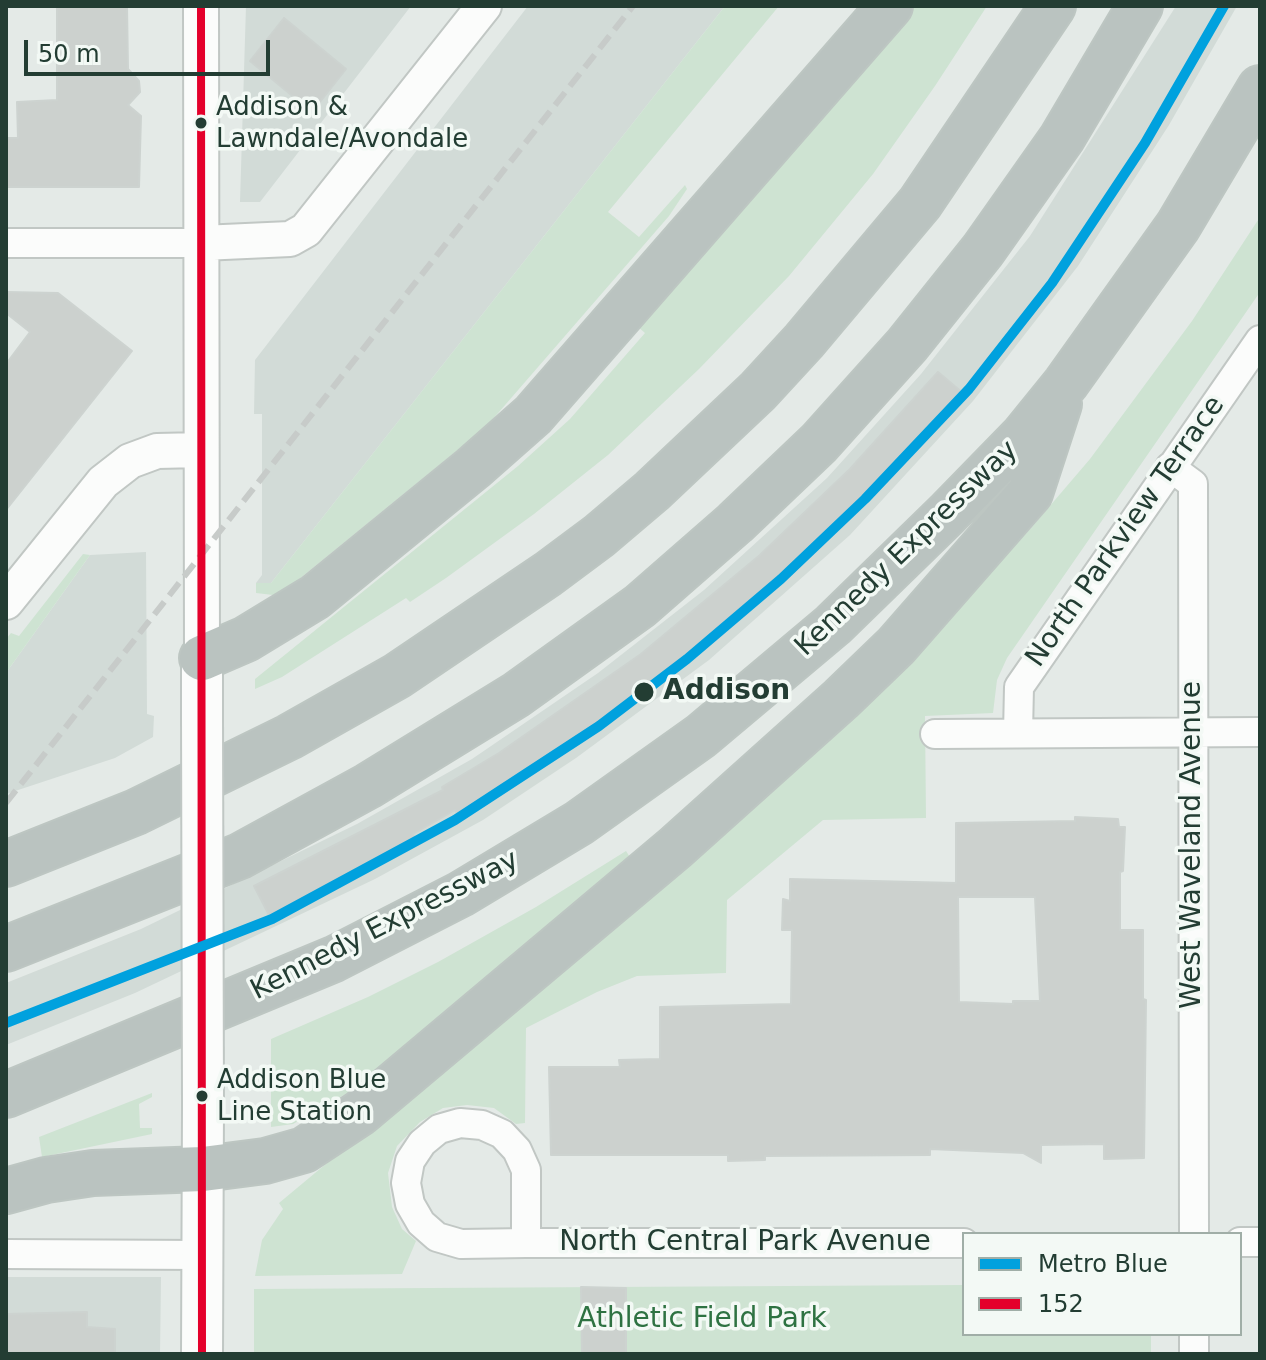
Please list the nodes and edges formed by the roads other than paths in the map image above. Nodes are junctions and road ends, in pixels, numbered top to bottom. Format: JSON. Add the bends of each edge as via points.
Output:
{"nodes":[{"id":1,"x":201,"y":6,"type":"edge"},
{"id":2,"x":484,"y":6,"type":"edge"},
{"id":3,"x":890,"y":6,"type":"edge"},
{"id":4,"x":1053,"y":6,"type":"edge"},
{"id":5,"x":1140,"y":6,"type":"edge"},
{"id":6,"x":1260,"y":88,"type":"edge"},
{"id":7,"x":6,"y":243,"type":"edge"},
{"id":8,"x":202,"y":243,"type":"junction"},
{"id":9,"x":1260,"y":340,"type":"edge"},
{"id":10,"x":1066,"y":383,"type":"junction"},
{"id":11,"x":201,"y":450,"type":"junction"},
{"id":12,"x":1170,"y":467,"type":"junction"},
{"id":13,"x":6,"y":602,"type":"edge"},
{"id":14,"x":202,"y":658,"type":"junction"},
{"id":15,"x":1193,"y":732,"type":"junction"},
{"id":16,"x":1260,"y":732,"type":"edge"},
{"id":17,"x":1018,"y":733,"type":"junction"},
{"id":18,"x":935,"y":734,"type":"dead end"},
{"id":19,"x":6,"y":864,"type":"edge"},
{"id":20,"x":6,"y":949,"type":"edge"},
{"id":21,"x":6,"y":1095,"type":"edge"},
{"id":22,"x":203,"y":1169,"type":"junction"},
{"id":23,"x":6,"y":1191,"type":"edge"},
{"id":24,"x":1194,"y":1232,"type":"edge"},
{"id":25,"x":526,"y":1243,"type":"junction"},
{"id":26,"x":962,"y":1243,"type":"edge"},
{"id":27,"x":6,"y":1254,"type":"edge"},
{"id":28,"x":202,"y":1255,"type":"junction"},
{"id":29,"x":202,"y":1354,"type":"edge"}],
"edges":[{"from":1,"to":8,"type":"street"},
{"from":2,"to":8,"type":"street","via":[[306,230],[290,239]]},
{"from":3,"to":14,"type":"highway","via":[[533,415],[315,597],[246,639]]},
{"from":4,"to":19,"type":"highway","via":[[920,203],[862,274],[758,391],[610,527],[397,676],[289,737],[136,812]]},
{"from":5,"to":20,"type":"highway","via":[[1062,138],[907,345],[809,453],[640,606],[516,695],[368,786],[240,856]]},
{"from":6,"to":10,"type":"highway","name":"Kennedy Expressway","via":[[1178,226]]},
{"from":7,"to":8,"type":"street"},
{"from":8,"to":11,"type":"street"},
{"from":9,"to":12,"type":"street","name":"North Parkview Terrace"},
{"from":10,"to":21,"type":"highway","name":"Kennedy Expressway","via":[[1023,436],[833,625],[701,736],[579,823],[461,894],[334,959]]},
{"from":10,"to":22,"type":"highway","via":[[1030,493],[939,599],[841,699],[675,848],[360,1113],[304,1150]]},
{"from":11,"to":13,"type":"street","via":[[157,451],[130,461],[103,482]]},
{"from":11,"to":14,"type":"street"},
{"from":12,"to":15,"type":"street","name":"West Waveland Avenue","via":[[1193,484]]},
{"from":12,"to":17,"type":"street","name":"North Parkview Terrace","via":[[1019,687]]},
{"from":14,"to":22,"type":"main road","bridge":true},
{"from":15,"to":16,"type":"street"},
{"from":15,"to":17,"type":"street"},
{"from":15,"to":24,"type":"street","name":"West Waveland Avenue"},
{"from":17,"to":18,"type":"street"},
{"from":22,"to":23,"type":"highway","via":[[93,1173]]},
{"from":22,"to":28,"type":"main road"},
{"from":25,"to":25,"type":"street","name":"North Central Park Avenue","via":[[526,1170],[502,1134],[460,1123],[439,1129],[422,1143],[410,1161],[406,1183],[421,1223],[437,1237],[461,1244]]},
{"from":25,"to":26,"type":"street","name":"North Central Park Avenue"},
{"from":27,"to":28,"type":"street"},
{"from":28,"to":29,"type":"main road"}]}
